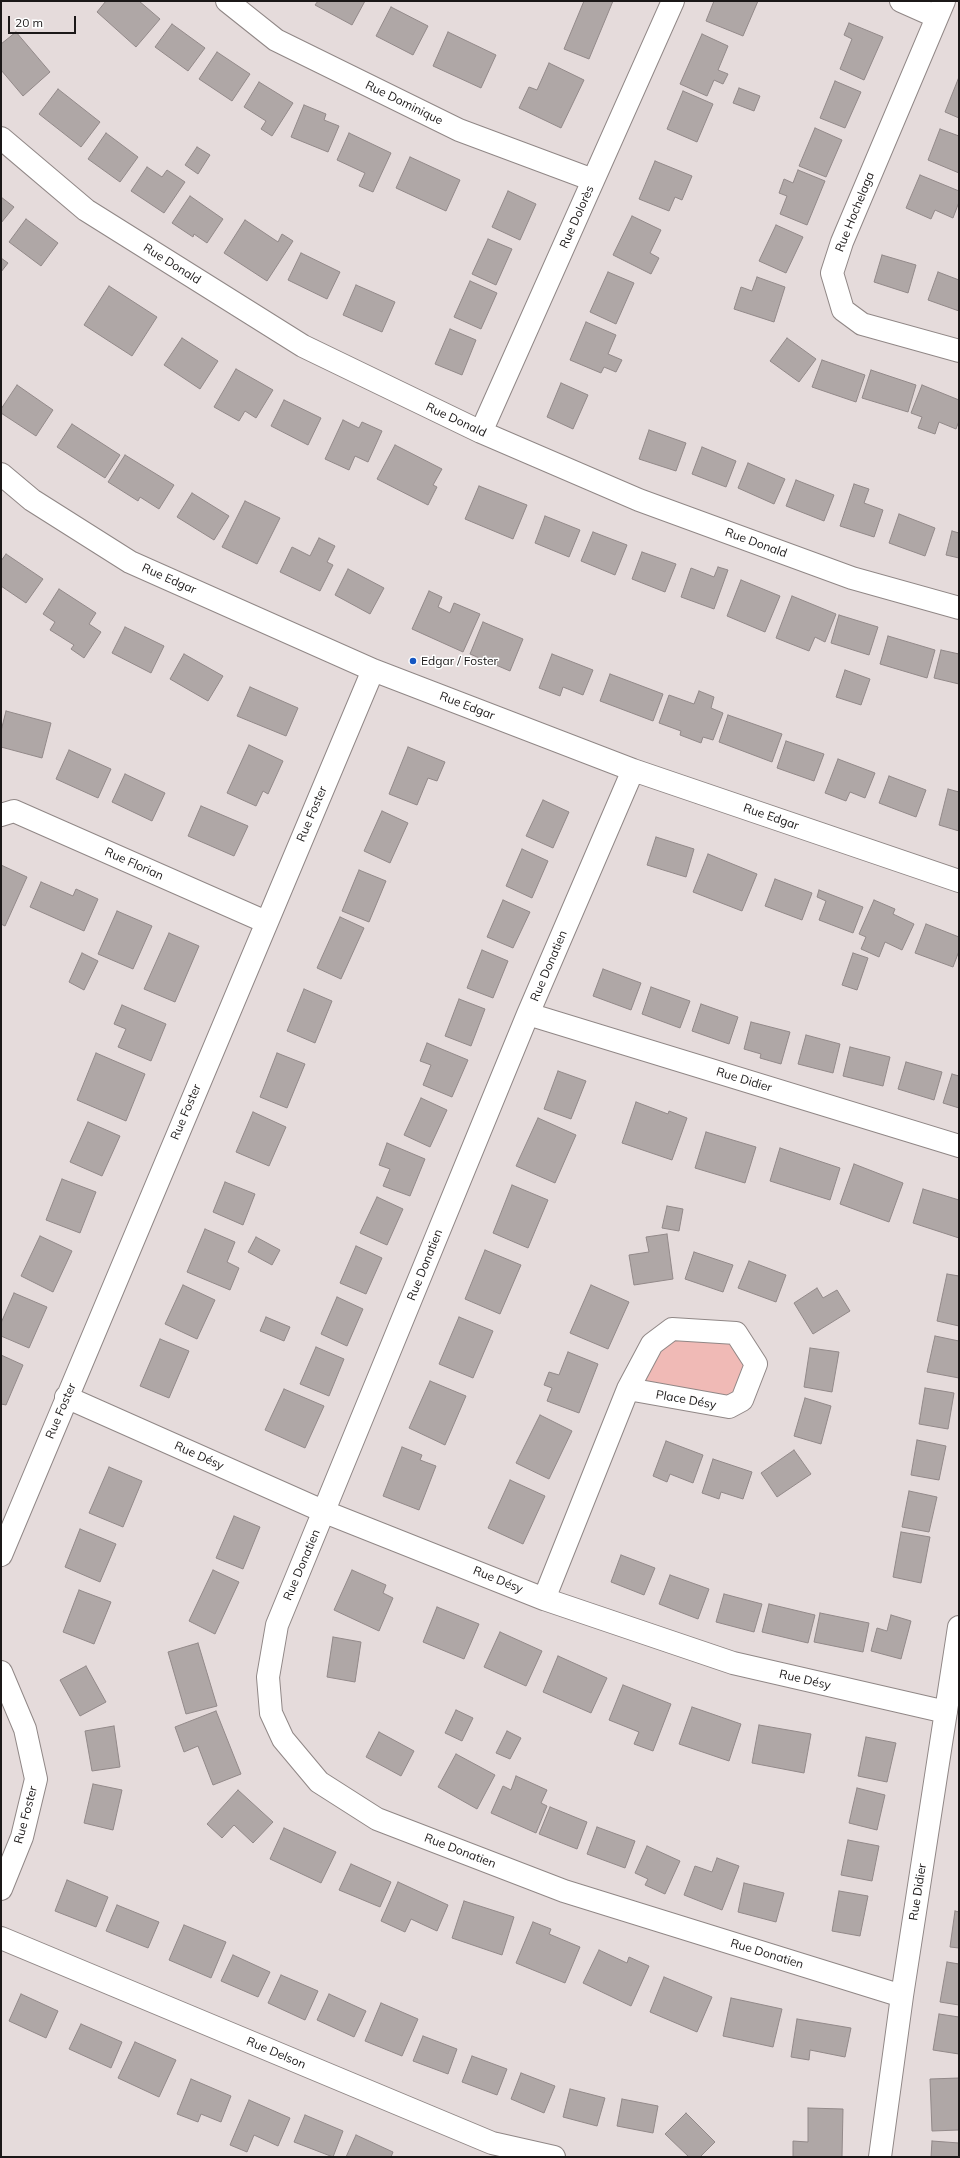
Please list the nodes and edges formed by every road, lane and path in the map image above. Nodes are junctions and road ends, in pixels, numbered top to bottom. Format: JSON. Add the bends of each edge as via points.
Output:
{"nodes":[{"id":1,"x":227,"y":1,"type":"edge"},
{"id":2,"x":672,"y":1,"type":"edge"},
{"id":3,"x":901,"y":1,"type":"edge"},
{"id":4,"x":941,"y":9,"type":"edge"},
{"id":5,"x":1,"y":138,"type":"edge"},
{"id":6,"x":593,"y":180,"type":"junction"},
{"id":7,"x":959,"y":351,"type":"edge"},
{"id":8,"x":481,"y":432,"type":"junction"},
{"id":9,"x":1,"y":474,"type":"edge"},
{"id":10,"x":959,"y":608,"type":"edge"},
{"id":11,"x":372,"y":670,"type":"junction"},
{"id":12,"x":633,"y":770,"type":"junction"},
{"id":13,"x":1,"y":815,"type":"edge"},
{"id":14,"x":959,"y":881,"type":"edge"},
{"id":15,"x":266,"y":922,"type":"junction"},
{"id":16,"x":528,"y":1014,"type":"junction"},
{"id":17,"x":959,"y":1146,"type":"edge"},
{"id":18,"x":628,"y":1390,"type":"junction"},
{"id":19,"x":66,"y":1397,"type":"junction"},
{"id":20,"x":325,"y":1512,"type":"junction"},
{"id":21,"x":1,"y":1555,"type":"edge"},
{"id":22,"x":544,"y":1599,"type":"junction"},
{"id":23,"x":959,"y":1627,"type":"edge"},
{"id":24,"x":1,"y":1672,"type":"edge"},
{"id":25,"x":946,"y":1712,"type":"junction"},
{"id":26,"x":1,"y":1889,"type":"edge"},
{"id":27,"x":1,"y":1938,"type":"edge"},
{"id":28,"x":902,"y":1996,"type":"junction"},
{"id":29,"x":554,"y":2157,"type":"edge"},
{"id":30,"x":880,"y":2157,"type":"edge"}],
"edges":[{"from":1,"to":6,"type":"street","name":"Rue Dominique","via":[[276,40],[459,130]]},
{"from":2,"to":6,"type":"street","name":"Rue Dolorès"},
{"from":3,"to":4,"type":"street"},
{"from":4,"to":7,"type":"street","name":"Rue Hochelaga","via":[[842,242],[832,273],[843,310],[862,324]]},
{"from":5,"to":8,"type":"street","name":"Rue Donald","via":[[86,210],[303,346]]},
{"from":6,"to":8,"type":"street","name":"Rue Dolorès"},
{"from":8,"to":10,"type":"street","name":"Rue Donald","via":[[653,505],[852,578]]},
{"from":9,"to":11,"type":"street","name":"Rue Edgar","via":[[32,500],[130,562]]},
{"from":11,"to":12,"type":"street","name":"Rue Edgar"},
{"from":11,"to":15,"type":"street","name":"Rue Foster"},
{"from":12,"to":14,"type":"street","name":"Rue Edgar"},
{"from":12,"to":16,"type":"street","name":"Rue Donatien"},
{"from":13,"to":15,"type":"street","name":"Rue Florian","via":[[14,811]]},
{"from":15,"to":19,"type":"street","name":"Rue Foster"},
{"from":16,"to":17,"type":"street","name":"Rue Didier"},
{"from":16,"to":20,"type":"street","name":"Rue Donatien"},
{"from":18,"to":18,"type":"street","name":"Place Désy","via":[[729,1407],[742,1400],[756,1364],[736,1333],[672,1328],[652,1344]]},
{"from":18,"to":22,"type":"street","name":"Place Désy"},
{"from":19,"to":20,"type":"street","name":"Rue Désy"},
{"from":19,"to":21,"type":"street","name":"Rue Foster"},
{"from":20,"to":22,"type":"street","name":"Rue Désy"},
{"from":20,"to":28,"type":"street","name":"Rue Donatien","via":[[277,1624],[268,1677],[272,1713],[283,1738],[319,1782],[376,1819],[564,1891]]},
{"from":22,"to":25,"type":"street","name":"Rue Désy","via":[[733,1664]]},
{"from":23,"to":25,"type":"street","name":"Rue Didier"},
{"from":24,"to":26,"type":"street","name":"Rue Foster","via":[[25,1729],[36,1778],[22,1837]]},
{"from":25,"to":28,"type":"street","name":"Rue Didier"},
{"from":27,"to":29,"type":"street","name":"Rue Delson","via":[[492,2143]]},
{"from":28,"to":30,"type":"street","name":"Rue Didier"}]}
